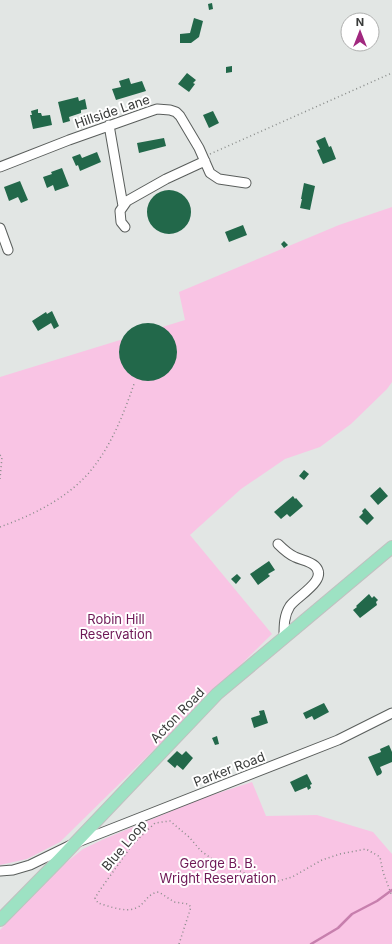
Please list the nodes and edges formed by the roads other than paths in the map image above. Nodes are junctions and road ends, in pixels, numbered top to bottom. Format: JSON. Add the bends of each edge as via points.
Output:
{"nodes":[{"id":1,"x":109,"y":125,"type":"junction"},
{"id":2,"x":204,"y":159,"type":"junction"},
{"id":3,"x":0,"y":167,"type":"edge"},
{"id":4,"x":246,"y":183,"type":"dead end"},
{"id":5,"x":123,"y":206,"type":"junction"},
{"id":6,"x":125,"y":227,"type":"dead end"},
{"id":7,"x":0,"y":228,"type":"edge"},
{"id":8,"x":8,"y":250,"type":"dead end"},
{"id":9,"x":278,"y":544,"type":"dead end"},
{"id":10,"x":392,"y":547,"type":"edge"},
{"id":11,"x":284,"y":636,"type":"junction"},
{"id":12,"x":392,"y":713,"type":"edge"},
{"id":13,"x":73,"y":844,"type":"junction"},
{"id":14,"x":0,"y":871,"type":"edge"},
{"id":15,"x":0,"y":920,"type":"edge"}],
"edges":[{"from":1,"to":2,"type":"street","name":"Hillside Lane","via":[[151,111],[164,109],[176,112]]},
{"from":1,"to":3,"type":"street","name":"Hillside Lane"},
{"from":1,"to":5,"type":"street"},
{"from":2,"to":4,"type":"street","name":"Hillside Lane","via":[[210,173],[219,180]]},
{"from":2,"to":5,"type":"street","via":[[126,201]]},
{"from":5,"to":6,"type":"street","via":[[120,217]]},
{"from":7,"to":8,"type":"street"},
{"from":9,"to":11,"type":"street","via":[[288,553],[315,566],[319,576],[317,582],[290,607],[285,620]]},
{"from":10,"to":11,"type":"main road","name":"Acton Road"},
{"from":11,"to":13,"type":"main road","name":"Acton Road","via":[[216,694]]},
{"from":12,"to":13,"type":"street","name":"Parker Road","via":[[338,740]]},
{"from":13,"to":14,"type":"street","name":"Parker Road","via":[[30,865]]},
{"from":13,"to":15,"type":"main road","name":"Acton Road"}]}
